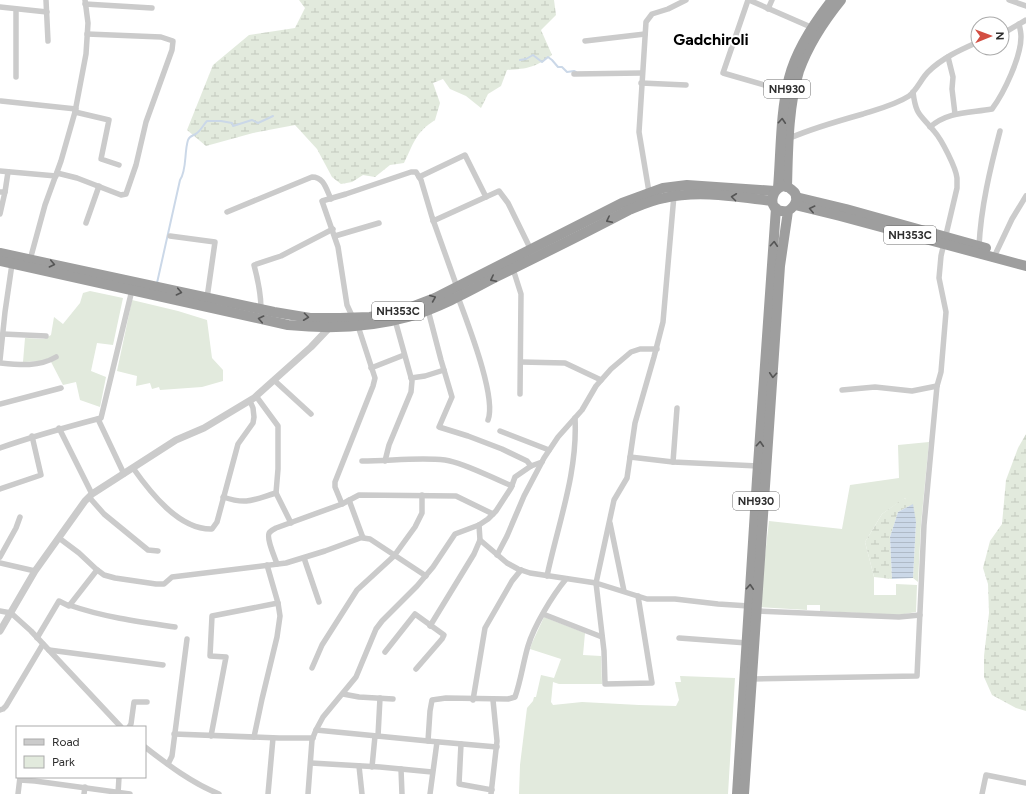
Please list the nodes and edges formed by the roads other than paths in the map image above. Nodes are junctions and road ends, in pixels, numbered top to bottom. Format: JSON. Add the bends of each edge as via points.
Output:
{"nodes":[{"id":1,"x":46,"y":0,"type":"edge"},
{"id":2,"x":686,"y":0,"type":"edge"},
{"id":3,"x":748,"y":0,"type":"edge"},
{"id":4,"x":772,"y":0,"type":"edge"},
{"id":5,"x":832,"y":0,"type":"edge"},
{"id":6,"x":841,"y":0,"type":"edge"},
{"id":7,"x":1009,"y":0,"type":"edge"},
{"id":8,"x":85,"y":2,"type":"edge"},
{"id":9,"x":1026,"y":6,"type":"edge"},
{"id":10,"x":0,"y":8,"type":"edge"},
{"id":11,"x":152,"y":8,"type":"dead end"},
{"id":12,"x":16,"y":9,"type":"junction"},
{"id":13,"x":768,"y":9,"type":"junction"},
{"id":14,"x":47,"y":12,"type":"junction"},
{"id":15,"x":1026,"y":20,"type":"edge"},
{"id":16,"x":1019,"y":24,"type":"junction"},
{"id":17,"x":813,"y":28,"type":"junction"},
{"id":18,"x":1010,"y":29,"type":"edge"},
{"id":19,"x":87,"y":34,"type":"junction"},
{"id":20,"x":645,"y":34,"type":"junction"},
{"id":21,"x":48,"y":41,"type":"dead end"},
{"id":22,"x":585,"y":41,"type":"dead end"},
{"id":23,"x":970,"y":46,"type":"edge"},
{"id":24,"x":948,"y":57,"type":"junction"},
{"id":25,"x":642,"y":73,"type":"junction"},
{"id":26,"x":574,"y":74,"type":"dead end"},
{"id":27,"x":16,"y":77,"type":"dead end"},
{"id":28,"x":641,"y":83,"type":"junction"},
{"id":29,"x":686,"y":85,"type":"dead end"},
{"id":30,"x":913,"y":92,"type":"junction"},
{"id":31,"x":790,"y":93,"type":"junction"},
{"id":32,"x":1,"y":101,"type":"dead end"},
{"id":33,"x":75,"y":111,"type":"junction"},
{"id":34,"x":955,"y":114,"type":"junction"},
{"id":35,"x":930,"y":127,"type":"junction"},
{"id":36,"x":1000,"y":131,"type":"dead end"},
{"id":37,"x":790,"y":138,"type":"junction"},
{"id":38,"x":119,"y":164,"type":"dead end"},
{"id":39,"x":0,"y":171,"type":"edge"},
{"id":40,"x":8,"y":172,"type":"junction"},
{"id":41,"x":56,"y":175,"type":"junction"},
{"id":42,"x":419,"y":177,"type":"junction"},
{"id":43,"x":99,"y":186,"type":"junction"},
{"id":44,"x":780,"y":189,"type":"junction"},
{"id":45,"x":674,"y":191,"type":"junction"},
{"id":46,"x":2,"y":192,"type":"edge"},
{"id":47,"x":649,"y":192,"type":"junction"},
{"id":48,"x":1026,"y":196,"type":"edge"},
{"id":49,"x":486,"y":197,"type":"junction"},
{"id":50,"x":331,"y":199,"type":"junction"},
{"id":51,"x":793,"y":204,"type":"junction"},
{"id":52,"x":774,"y":205,"type":"junction"},
{"id":53,"x":227,"y":212,"type":"dead end"},
{"id":54,"x":0,"y":214,"type":"edge"},
{"id":55,"x":433,"y":221,"type":"junction"},
{"id":56,"x":86,"y":223,"type":"dead end"},
{"id":57,"x":379,"y":223,"type":"dead end"},
{"id":58,"x":333,"y":229,"type":"junction"},
{"id":59,"x":170,"y":236,"type":"dead end"},
{"id":60,"x":335,"y":236,"type":"junction"},
{"id":61,"x":945,"y":241,"type":"junction"},
{"id":62,"x":979,"y":246,"type":"junction"},
{"id":63,"x":531,"y":250,"type":"junction"},
{"id":64,"x":0,"y":253,"type":"edge"},
{"id":65,"x":995,"y":254,"type":"junction"},
{"id":66,"x":1026,"y":259,"type":"edge"},
{"id":67,"x":30,"y":260,"type":"junction"},
{"id":68,"x":0,"y":261,"type":"edge"},
{"id":69,"x":12,"y":264,"type":"junction"},
{"id":70,"x":1026,"y":266,"type":"edge"},
{"id":71,"x":513,"y":269,"type":"junction"},
{"id":72,"x":132,"y":290,"type":"junction"},
{"id":73,"x":457,"y":292,"type":"junction"},
{"id":74,"x":207,"y":298,"type":"junction"},
{"id":75,"x":261,"y":309,"type":"junction"},
{"id":76,"x":428,"y":310,"type":"junction"},
{"id":77,"x":395,"y":320,"type":"junction"},
{"id":78,"x":356,"y":322,"type":"junction"},
{"id":79,"x":329,"y":328,"type":"junction"},
{"id":80,"x":3,"y":334,"type":"junction"},
{"id":81,"x":46,"y":336,"type":"dead end"},
{"id":82,"x":657,"y":349,"type":"junction"},
{"id":83,"x":0,"y":351,"type":"edge"},
{"id":84,"x":404,"y":355,"type":"junction"},
{"id":85,"x":56,"y":357,"type":"dead end"},
{"id":86,"x":0,"y":360,"type":"edge"},
{"id":87,"x":521,"y":362,"type":"junction"},
{"id":88,"x":0,"y":363,"type":"edge"},
{"id":89,"x":371,"y":368,"type":"junction"},
{"id":90,"x":444,"y":370,"type":"junction"},
{"id":91,"x":411,"y":378,"type":"junction"},
{"id":92,"x":601,"y":380,"type":"junction"},
{"id":93,"x":274,"y":381,"type":"junction"},
{"id":94,"x":937,"y":386,"type":"junction"},
{"id":95,"x":61,"y":388,"type":"dead end"},
{"id":96,"x":842,"y":390,"type":"dead end"},
{"id":97,"x":520,"y":394,"type":"dead end"},
{"id":98,"x":256,"y":396,"type":"junction"},
{"id":99,"x":250,"y":401,"type":"junction"},
{"id":100,"x":0,"y":404,"type":"edge"},
{"id":101,"x":677,"y":408,"type":"dead end"},
{"id":102,"x":311,"y":414,"type":"dead end"},
{"id":103,"x":575,"y":418,"type":"junction"},
{"id":104,"x":98,"y":419,"type":"junction"},
{"id":105,"x":488,"y":420,"type":"dead end"},
{"id":106,"x":59,"y":428,"type":"junction"},
{"id":107,"x":500,"y":431,"type":"dead end"},
{"id":108,"x":32,"y":436,"type":"junction"},
{"id":109,"x":1,"y":446,"type":"edge"},
{"id":110,"x":550,"y":450,"type":"junction"},
{"id":111,"x":630,"y":457,"type":"junction"},
{"id":112,"x":362,"y":461,"type":"dead end"},
{"id":113,"x":385,"y":461,"type":"junction"},
{"id":114,"x":542,"y":462,"type":"junction"},
{"id":115,"x":673,"y":462,"type":"junction"},
{"id":116,"x":531,"y":466,"type":"junction"},
{"id":117,"x":758,"y":466,"type":"junction"},
{"id":118,"x":133,"y":468,"type":"junction"},
{"id":119,"x":124,"y":474,"type":"junction"},
{"id":120,"x":512,"y":486,"type":"junction"},
{"id":121,"x":0,"y":489,"type":"edge"},
{"id":122,"x":276,"y":493,"type":"junction"},
{"id":123,"x":422,"y":495,"type":"junction"},
{"id":124,"x":90,"y":496,"type":"junction"},
{"id":125,"x":223,"y":497,"type":"junction"},
{"id":126,"x":349,"y":500,"type":"junction"},
{"id":127,"x":342,"y":504,"type":"junction"},
{"id":128,"x":493,"y":514,"type":"junction"},
{"id":129,"x":20,"y":517,"type":"dead end"},
{"id":130,"x":610,"y":521,"type":"junction"},
{"id":131,"x":291,"y":523,"type":"junction"},
{"id":132,"x":479,"y":525,"type":"junction"},
{"id":133,"x":363,"y":537,"type":"junction"},
{"id":134,"x":59,"y":538,"type":"junction"},
{"id":135,"x":480,"y":540,"type":"junction"},
{"id":136,"x":158,"y":551,"type":"dead end"},
{"id":137,"x":497,"y":555,"type":"junction"},
{"id":138,"x":394,"y":556,"type":"junction"},
{"id":139,"x":0,"y":557,"type":"edge"},
{"id":140,"x":304,"y":558,"type":"junction"},
{"id":141,"x":0,"y":563,"type":"edge"},
{"id":142,"x":277,"y":564,"type":"junction"},
{"id":143,"x":267,"y":565,"type":"junction"},
{"id":144,"x":97,"y":570,"type":"junction"},
{"id":145,"x":521,"y":570,"type":"junction"},
{"id":146,"x":35,"y":571,"type":"junction"},
{"id":147,"x":426,"y":576,"type":"junction"},
{"id":148,"x":547,"y":576,"type":"junction"},
{"id":149,"x":566,"y":579,"type":"junction"},
{"id":150,"x":596,"y":583,"type":"junction"},
{"id":151,"x":624,"y":591,"type":"junction"},
{"id":152,"x":638,"y":596,"type":"junction"},
{"id":153,"x":319,"y":602,"type":"dead end"},
{"id":154,"x":278,"y":603,"type":"junction"},
{"id":155,"x":69,"y":605,"type":"junction"},
{"id":156,"x":753,"y":608,"type":"junction"},
{"id":157,"x":0,"y":611,"type":"edge"},
{"id":158,"x":11,"y":613,"type":"junction"},
{"id":159,"x":543,"y":614,"type":"junction"},
{"id":160,"x":920,"y":615,"type":"junction"},
{"id":161,"x":430,"y":626,"type":"junction"},
{"id":162,"x":175,"y":627,"type":"dead end"},
{"id":163,"x":0,"y":631,"type":"edge"},
{"id":164,"x":602,"y":637,"type":"junction"},
{"id":165,"x":37,"y":638,"type":"junction"},
{"id":166,"x":680,"y":638,"type":"dead end"},
{"id":167,"x":187,"y":639,"type":"dead end"},
{"id":168,"x":747,"y":643,"type":"junction"},
{"id":169,"x":43,"y":644,"type":"junction"},
{"id":170,"x":49,"y":650,"type":"junction"},
{"id":171,"x":385,"y":652,"type":"dead end"},
{"id":172,"x":163,"y":665,"type":"dead end"},
{"id":173,"x":312,"y":668,"type":"dead end"},
{"id":174,"x":416,"y":669,"type":"dead end"},
{"id":175,"x":752,"y":679,"type":"junction"},
{"id":176,"x":343,"y":694,"type":"junction"},
{"id":177,"x":380,"y":698,"type":"junction"},
{"id":178,"x":392,"y":699,"type":"dead end"},
{"id":179,"x":473,"y":700,"type":"junction"},
{"id":180,"x":493,"y":700,"type":"junction"},
{"id":181,"x":147,"y":702,"type":"dead end"},
{"id":182,"x":0,"y":710,"type":"edge"},
{"id":183,"x":120,"y":726,"type":"edge"},
{"id":184,"x":130,"y":726,"type":"edge"},
{"id":185,"x":316,"y":730,"type":"junction"},
{"id":186,"x":174,"y":734,"type":"junction"},
{"id":187,"x":211,"y":736,"type":"junction"},
{"id":188,"x":376,"y":736,"type":"junction"},
{"id":189,"x":254,"y":737,"type":"junction"},
{"id":190,"x":273,"y":738,"type":"junction"},
{"id":191,"x":313,"y":738,"type":"junction"},
{"id":192,"x":428,"y":742,"type":"junction"},
{"id":193,"x":437,"y":742,"type":"junction"},
{"id":194,"x":461,"y":744,"type":"junction"},
{"id":195,"x":497,"y":747,"type":"junction"},
{"id":196,"x":146,"y":748,"type":"edge"},
{"id":197,"x":311,"y":763,"type":"junction"},
{"id":198,"x":168,"y":764,"type":"junction"},
{"id":199,"x":359,"y":766,"type":"junction"},
{"id":200,"x":372,"y":767,"type":"junction"},
{"id":201,"x":401,"y":769,"type":"junction"},
{"id":202,"x":432,"y":772,"type":"junction"},
{"id":203,"x":119,"y":778,"type":"edge"},
{"id":204,"x":20,"y":779,"type":"edge"},
{"id":205,"x":1026,"y":783,"type":"edge"},
{"id":206,"x":85,"y":787,"type":"junction"},
{"id":207,"x":492,"y":792,"type":"edge"},
{"id":208,"x":118,"y":793,"type":"edge"},
{"id":209,"x":18,"y":794,"type":"edge"},
{"id":210,"x":84,"y":794,"type":"edge"},
{"id":211,"x":130,"y":794,"type":"edge"},
{"id":212,"x":219,"y":794,"type":"edge"},
{"id":213,"x":268,"y":794,"type":"edge"},
{"id":214,"x":308,"y":794,"type":"edge"},
{"id":215,"x":362,"y":794,"type":"edge"},
{"id":216,"x":402,"y":794,"type":"edge"},
{"id":217,"x":430,"y":794,"type":"edge"},
{"id":218,"x":737,"y":794,"type":"edge"},
{"id":219,"x":744,"y":794,"type":"edge"},
{"id":220,"x":982,"y":794,"type":"edge"}],
"edges":[{"from":1,"to":14,"type":"street"},
{"from":2,"to":20,"type":"street","via":[[652,14],[646,22]]},
{"from":3,"to":13,"type":"street"},
{"from":3,"to":31,"type":"street","via":[[723,73]]},
{"from":4,"to":13,"type":"street"},
{"from":5,"to":17,"type":"highway","number":"NH930"},
{"from":6,"to":31,"type":"highway","number":"NH930","via":[[810,46]]},
{"from":7,"to":9,"type":"street"},
{"from":8,"to":11,"type":"street"},
{"from":8,"to":19,"type":"street"},
{"from":10,"to":12,"type":"street"},
{"from":12,"to":14,"type":"street"},
{"from":12,"to":27,"type":"street"},
{"from":13,"to":17,"type":"street"},
{"from":14,"to":21,"type":"street"},
{"from":15,"to":16,"type":"street"},
{"from":16,"to":18,"type":"street"},
{"from":16,"to":34,"type":"street","via":[[1021,36],[1017,58],[999,100],[992,109]]},
{"from":17,"to":31,"type":"highway","number":"NH930","via":[[789,76]]},
{"from":19,"to":33,"type":"street","via":[[86,54]]},
{"from":19,"to":43,"type":"street","via":[[161,38],[173,41],[146,122],[138,160],[126,194],[121,195]]},
{"from":20,"to":22,"type":"street"},
{"from":20,"to":25,"type":"street"},
{"from":23,"to":24,"type":"street"},
{"from":24,"to":30,"type":"street","via":[[930,71]]},
{"from":24,"to":34,"type":"street","via":[[953,77]]},
{"from":25,"to":26,"type":"street"},
{"from":25,"to":28,"type":"street"},
{"from":28,"to":29,"type":"street"},
{"from":28,"to":47,"type":"street","via":[[639,132]]},
{"from":30,"to":35,"type":"street","via":[[914,106]]},
{"from":30,"to":37,"type":"street","via":[[890,105]]},
{"from":31,"to":37,"type":"highway","number":"NH930"},
{"from":44,"to":31,"type":"highway","number":"NH930","one_way":true,"via":[[784,103]]},
{"from":32,"to":33,"type":"street"},
{"from":33,"to":38,"type":"street","via":[[109,120],[101,159]]},
{"from":33,"to":41,"type":"street"},
{"from":34,"to":35,"type":"street"},
{"from":35,"to":61,"type":"street","via":[[941,141],[957,178]]},
{"from":36,"to":62,"type":"street","via":[[980,224]]},
{"from":37,"to":44,"type":"highway","number":"NH930"},
{"from":39,"to":40,"type":"street"},
{"from":40,"to":41,"type":"street"},
{"from":40,"to":46,"type":"street"},
{"from":41,"to":43,"type":"street","via":[[77,178]]},
{"from":41,"to":67,"type":"street"},
{"from":42,"to":49,"type":"street","via":[[465,155]]},
{"from":42,"to":50,"type":"street","via":[[416,172],[411,172]]},
{"from":42,"to":55,"type":"street"},
{"from":43,"to":56,"type":"street"},
{"from":44,"to":45,"type":"highway","number":"NH353C","via":[[687,185]]},
{"from":44,"to":51,"type":"highway","via":[[792,190]]},
{"from":44,"to":52,"type":"highway","number":"NH930","via":[[773,194]]},
{"from":45,"to":47,"type":"highway","number":"NH353C","via":[[663,188]]},
{"from":52,"to":45,"type":"highway","number":"NH353C","one_way":true,"via":[[718,195]]},
{"from":45,"to":71,"type":"highway","number":"NH353C","one_way":true,"via":[[629,210]]},
{"from":45,"to":82,"type":"street","via":[[663,322]]},
{"from":46,"to":54,"type":"street"},
{"from":47,"to":63,"type":"highway","number":"NH353C","via":[[622,203]]},
{"from":48,"to":65,"type":"street"},
{"from":49,"to":55,"type":"street"},
{"from":49,"to":63,"type":"street","via":[[498,191],[508,203]]},
{"from":50,"to":53,"type":"street","via":[[322,180],[312,177]]},
{"from":50,"to":58,"type":"street","via":[[322,201]]},
{"from":51,"to":52,"type":"highway","via":[[780,210]]},
{"from":51,"to":61,"type":"highway","number":"NH353C","via":[[846,209]]},
{"from":51,"to":156,"type":"highway","number":"NH930","one_way":true,"via":[[780,266]]},
{"from":117,"to":52,"type":"highway","number":"NH930","one_way":true},
{"from":55,"to":73,"type":"street"},
{"from":57,"to":60,"type":"street"},
{"from":58,"to":60,"type":"street"},
{"from":58,"to":75,"type":"street","via":[[281,256],[254,265],[259,283]]},
{"from":59,"to":74,"type":"street","via":[[215,242]]},
{"from":60,"to":78,"type":"street","via":[[348,305]]},
{"from":61,"to":62,"type":"highway","number":"NH353C"},
{"from":61,"to":65,"type":"highway","number":"NH353C"},
{"from":61,"to":94,"type":"street","via":[[938,278],[946,312],[941,372]]},
{"from":62,"to":65,"type":"highway","number":"NH353C"},
{"from":63,"to":73,"type":"highway","number":"NH353C"},
{"from":64,"to":67,"type":"highway","number":"NH353C"},
{"from":65,"to":66,"type":"highway","number":"NH353C"},
{"from":65,"to":70,"type":"highway","number":"NH353C"},
{"from":67,"to":74,"type":"highway","number":"NH353C","one_way":true},
{"from":68,"to":69,"type":"highway","number":"NH353C"},
{"from":69,"to":72,"type":"highway","number":"NH353C"},
{"from":69,"to":80,"type":"street"},
{"from":71,"to":73,"type":"highway","number":"NH353C","one_way":true},
{"from":71,"to":87,"type":"street","via":[[521,294]]},
{"from":79,"to":72,"type":"highway","number":"NH353C","one_way":true,"via":[[288,325]]},
{"from":72,"to":104,"type":"street","via":[[101,418]]},
{"from":73,"to":76,"type":"highway","number":"NH353C"},
{"from":78,"to":73,"type":"highway","number":"NH353C","one_way":true,"via":[[401,311]]},
{"from":73,"to":105,"type":"street","via":[[483,371],[490,405]]},
{"from":74,"to":75,"type":"highway","number":"NH353C"},
{"from":75,"to":78,"type":"highway","number":"NH353C","one_way":true,"via":[[310,318]]},
{"from":76,"to":77,"type":"highway","number":"NH353C"},
{"from":76,"to":90,"type":"street"},
{"from":77,"to":78,"type":"highway","number":"NH353C"},
{"from":77,"to":84,"type":"street"},
{"from":78,"to":79,"type":"highway","number":"NH353C"},
{"from":78,"to":89,"type":"street"},
{"from":79,"to":93,"type":"street"},
{"from":80,"to":81,"type":"street"},
{"from":80,"to":83,"type":"street"},
{"from":82,"to":92,"type":"street","via":[[640,349],[632,352]]},
{"from":82,"to":111,"type":"street","via":[[635,423]]},
{"from":83,"to":86,"type":"street"},
{"from":84,"to":89,"type":"street"},
{"from":84,"to":91,"type":"street"},
{"from":85,"to":88,"type":"street","via":[[38,364]]},
{"from":87,"to":92,"type":"street","via":[[566,363]]},
{"from":87,"to":97,"type":"street"},
{"from":89,"to":127,"type":"street","via":[[373,386],[335,482]]},
{"from":90,"to":91,"type":"street"},
{"from":90,"to":116,"type":"street","via":[[452,397],[439,427],[502,449],[527,461]]},
{"from":91,"to":113,"type":"street","via":[[411,392]]},
{"from":92,"to":103,"type":"street"},
{"from":93,"to":98,"type":"street"},
{"from":93,"to":102,"type":"street"},
{"from":94,"to":96,"type":"street","via":[[912,392],[875,387]]},
{"from":94,"to":160,"type":"street","via":[[924,525]]},
{"from":95,"to":100,"type":"street"},
{"from":98,"to":99,"type":"street"},
{"from":98,"to":122,"type":"street","via":[[278,426]]},
{"from":99,"to":118,"type":"street","via":[[204,428],[176,440]]},
{"from":99,"to":125,"type":"street","via":[[254,412],[253,423],[238,444]]},
{"from":101,"to":115,"type":"street"},
{"from":103,"to":110,"type":"street"},
{"from":103,"to":148,"type":"street","via":[[576,436],[570,482]]},
{"from":104,"to":106,"type":"street"},
{"from":104,"to":119,"type":"street"},
{"from":106,"to":108,"type":"street"},
{"from":106,"to":124,"type":"street"},
{"from":107,"to":110,"type":"street"},
{"from":108,"to":109,"type":"street"},
{"from":108,"to":121,"type":"street","via":[[41,475]]},
{"from":110,"to":114,"type":"street"},
{"from":111,"to":115,"type":"street"},
{"from":111,"to":130,"type":"street","via":[[626,478],[614,500]]},
{"from":112,"to":113,"type":"street"},
{"from":113,"to":120,"type":"street","via":[[446,460]]},
{"from":114,"to":116,"type":"street"},
{"from":114,"to":137,"type":"street"},
{"from":115,"to":117,"type":"street"},
{"from":116,"to":120,"type":"street","via":[[515,477]]},
{"from":156,"to":117,"type":"highway","number":"NH930","one_way":true},
{"from":118,"to":119,"type":"street"},
{"from":118,"to":125,"type":"street","via":[[165,506],[185,521],[205,529],[212,529],[217,522]]},
{"from":119,"to":124,"type":"street"},
{"from":120,"to":128,"type":"street"},
{"from":122,"to":125,"type":"street","via":[[246,502]]},
{"from":122,"to":131,"type":"street"},
{"from":123,"to":126,"type":"street","via":[[359,496]]},
{"from":123,"to":128,"type":"street","via":[[456,496]]},
{"from":123,"to":138,"type":"street","via":[[422,513]]},
{"from":124,"to":134,"type":"street"},
{"from":124,"to":136,"type":"street","via":[[104,514],[148,550]]},
{"from":126,"to":127,"type":"street"},
{"from":126,"to":133,"type":"street"},
{"from":127,"to":131,"type":"street"},
{"from":128,"to":132,"type":"street"},
{"from":129,"to":139,"type":"street"},
{"from":130,"to":150,"type":"street"},
{"from":130,"to":151,"type":"street"},
{"from":131,"to":142,"type":"street","via":[[269,532]]},
{"from":132,"to":135,"type":"street"},
{"from":132,"to":147,"type":"street","via":[[455,534]]},
{"from":133,"to":138,"type":"street"},
{"from":133,"to":140,"type":"street"},
{"from":134,"to":144,"type":"street"},
{"from":134,"to":146,"type":"street"},
{"from":135,"to":137,"type":"street"},
{"from":135,"to":161,"type":"street"},
{"from":137,"to":145,"type":"street"},
{"from":138,"to":147,"type":"street"},
{"from":138,"to":173,"type":"street","via":[[357,590],[322,645]]},
{"from":140,"to":142,"type":"street"},
{"from":140,"to":153,"type":"street"},
{"from":141,"to":146,"type":"street"},
{"from":142,"to":143,"type":"street"},
{"from":143,"to":144,"type":"street","via":[[172,578],[164,584],[115,578]]},
{"from":143,"to":154,"type":"street"},
{"from":144,"to":155,"type":"street"},
{"from":145,"to":148,"type":"street"},
{"from":145,"to":179,"type":"street","via":[[484,628]]},
{"from":146,"to":158,"type":"street"},
{"from":147,"to":176,"type":"street","via":[[382,621],[356,677]]},
{"from":148,"to":149,"type":"street"},
{"from":149,"to":150,"type":"street"},
{"from":149,"to":159,"type":"street","via":[[556,590]]},
{"from":150,"to":151,"type":"street"},
{"from":150,"to":164,"type":"street"},
{"from":151,"to":152,"type":"street"},
{"from":152,"to":156,"type":"street","via":[[647,599],[675,599]]},
{"from":152,"to":164,"type":"street","via":[[652,684],[606,684]]},
{"from":154,"to":187,"type":"street","via":[[212,616],[210,656],[226,657]]},
{"from":154,"to":189,"type":"street","via":[[280,616],[277,637]]},
{"from":155,"to":162,"type":"street"},
{"from":155,"to":165,"type":"street","via":[[60,601]]},
{"from":156,"to":160,"type":"street","via":[[899,618]]},
{"from":156,"to":168,"type":"highway","number":"NH930"},
{"from":156,"to":175,"type":"highway","number":"NH930"},
{"from":157,"to":158,"type":"street"},
{"from":158,"to":163,"type":"street"},
{"from":158,"to":165,"type":"street"},
{"from":159,"to":164,"type":"street"},
{"from":159,"to":180,"type":"street","via":[[532,633],[515,697]]},
{"from":160,"to":175,"type":"street","via":[[917,676]]},
{"from":161,"to":171,"type":"street","via":[[415,614]]},
{"from":161,"to":174,"type":"street","via":[[444,635]]},
{"from":165,"to":169,"type":"street"},
{"from":166,"to":168,"type":"street"},
{"from":167,"to":186,"type":"street"},
{"from":168,"to":218,"type":"highway","number":"NH930"},
{"from":169,"to":170,"type":"street"},
{"from":169,"to":182,"type":"street","via":[[6,706]]},
{"from":170,"to":172,"type":"street"},
{"from":170,"to":183,"type":"street"},
{"from":175,"to":219,"type":"highway","number":"NH930"},
{"from":176,"to":177,"type":"street"},
{"from":176,"to":185,"type":"street","via":[[323,717]]},
{"from":177,"to":178,"type":"street"},
{"from":177,"to":188,"type":"street"},
{"from":179,"to":180,"type":"street"},
{"from":179,"to":192,"type":"street","via":[[432,700]]},
{"from":180,"to":195,"type":"street"},
{"from":181,"to":184,"type":"street","via":[[134,702]]},
{"from":185,"to":188,"type":"street"},
{"from":185,"to":191,"type":"street"},
{"from":186,"to":187,"type":"street"},
{"from":186,"to":198,"type":"street","via":[[172,756]]},
{"from":187,"to":189,"type":"street"},
{"from":188,"to":192,"type":"street"},
{"from":188,"to":200,"type":"street"},
{"from":189,"to":190,"type":"street"},
{"from":190,"to":191,"type":"street"},
{"from":190,"to":213,"type":"street"},
{"from":191,"to":197,"type":"street"},
{"from":192,"to":193,"type":"street"},
{"from":193,"to":194,"type":"street"},
{"from":193,"to":202,"type":"street"},
{"from":194,"to":195,"type":"street"},
{"from":194,"to":207,"type":"street","via":[[459,784]]},
{"from":195,"to":207,"type":"street"},
{"from":196,"to":198,"type":"street"},
{"from":197,"to":199,"type":"street"},
{"from":197,"to":214,"type":"street"},
{"from":198,"to":212,"type":"street","via":[[196,783]]},
{"from":199,"to":200,"type":"street"},
{"from":199,"to":215,"type":"street"},
{"from":200,"to":201,"type":"street"},
{"from":201,"to":202,"type":"street"},
{"from":201,"to":216,"type":"street"},
{"from":202,"to":217,"type":"street"},
{"from":203,"to":208,"type":"street"},
{"from":204,"to":206,"type":"street"},
{"from":204,"to":209,"type":"street"},
{"from":205,"to":220,"type":"street","via":[[986,776]]},
{"from":206,"to":208,"type":"street"},
{"from":206,"to":210,"type":"street"},
{"from":208,"to":211,"type":"street"}]}
